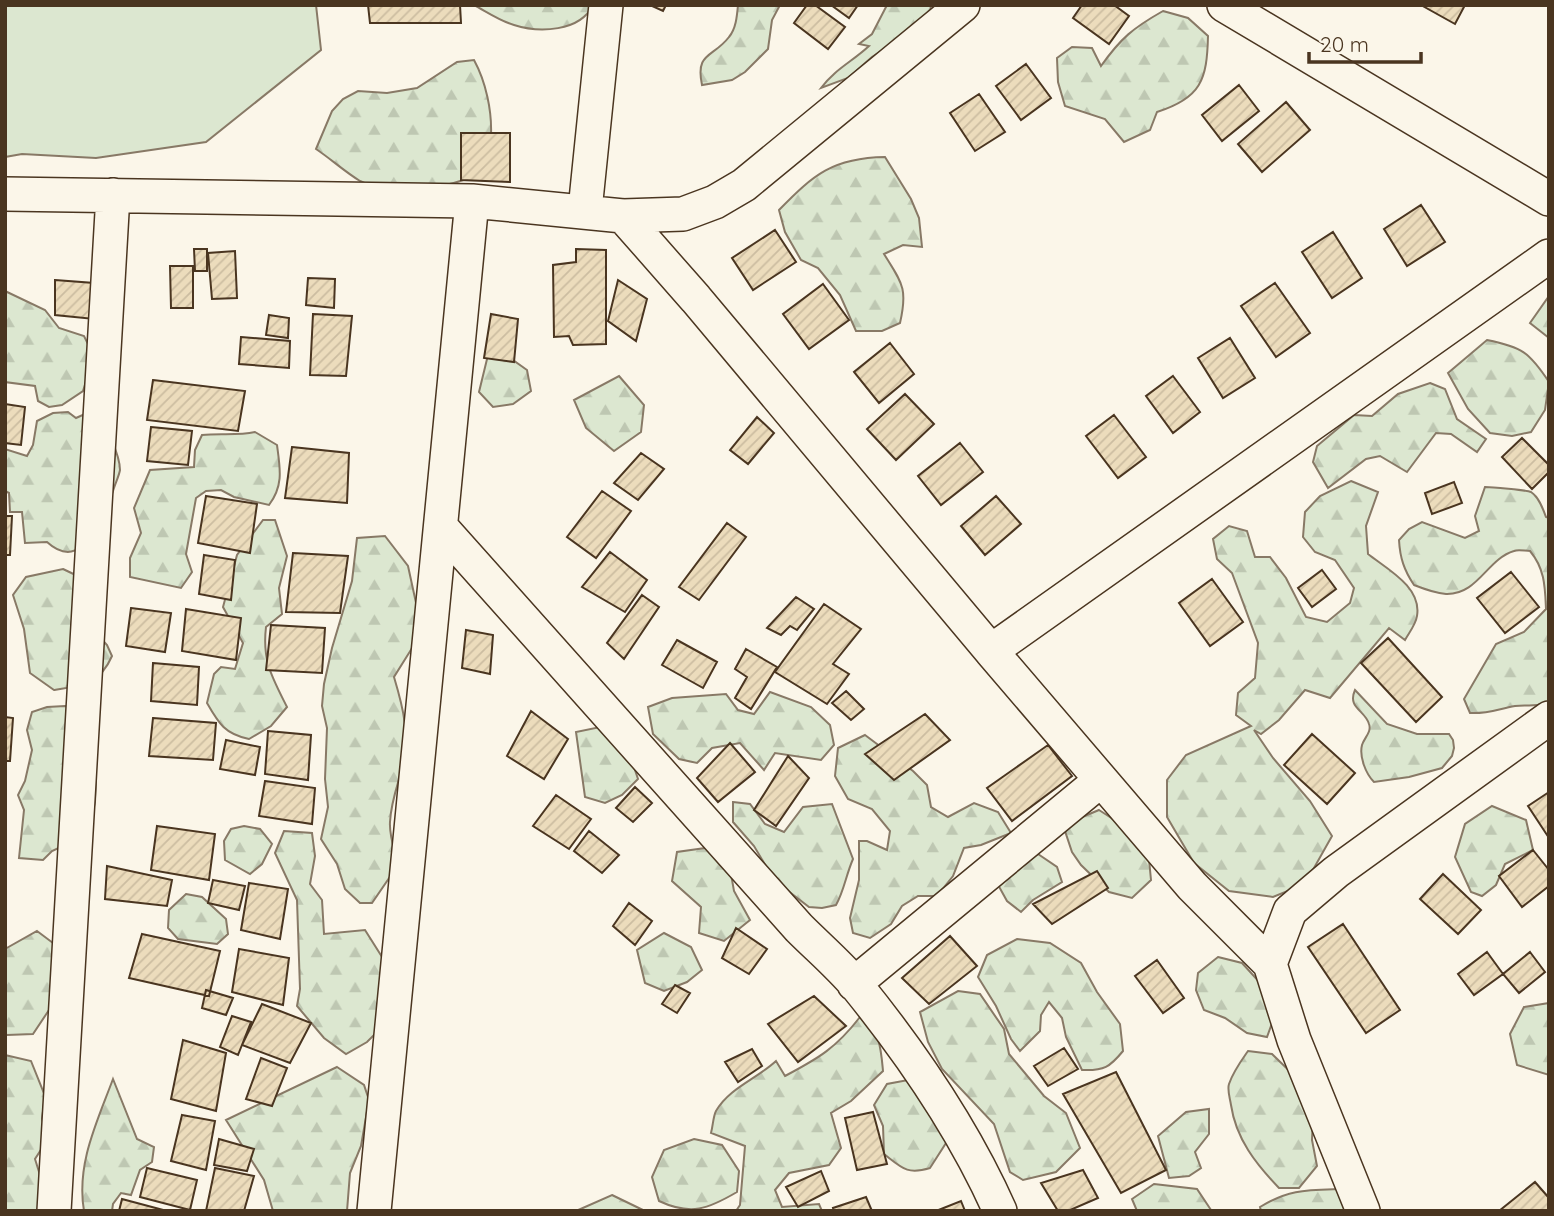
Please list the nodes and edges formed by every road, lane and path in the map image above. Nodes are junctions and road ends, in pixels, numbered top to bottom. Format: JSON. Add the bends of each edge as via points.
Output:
{"nodes":[{"id":1,"x":606,"y":5,"type":"edge"},
{"id":2,"x":963,"y":5,"type":"edge"},
{"id":3,"x":1224,"y":5,"type":"edge"},
{"id":4,"x":5,"y":194,"type":"edge"},
{"id":5,"x":113,"y":195,"type":"junction"},
{"id":6,"x":1549,"y":199,"type":"edge"},
{"id":7,"x":472,"y":201,"type":"junction"},
{"id":8,"x":585,"y":211,"type":"junction"},
{"id":9,"x":623,"y":216,"type":"junction"},
{"id":10,"x":1549,"y":256,"type":"edge"},
{"id":11,"x":441,"y":527,"type":"junction"},
{"id":12,"x":991,"y":650,"type":"junction"},
{"id":13,"x":1549,"y":718,"type":"edge"},
{"id":14,"x":1101,"y":780,"type":"junction"},
{"id":15,"x":1270,"y":964,"type":"junction"},
{"id":16,"x":855,"y":984,"type":"junction"},
{"id":17,"x":54,"y":1211,"type":"edge"},
{"id":18,"x":374,"y":1211,"type":"edge"},
{"id":19,"x":1000,"y":1211,"type":"edge"},
{"id":20,"x":1363,"y":1211,"type":"edge"}],
"edges":[{"from":1,"to":8,"type":"street"},
{"from":2,"to":9,"type":"street","via":[[734,191],[683,214]]},
{"from":3,"to":6,"type":"street"},
{"from":4,"to":5,"type":"street"},
{"from":5,"to":7,"type":"street"},
{"from":5,"to":17,"type":"street"},
{"from":7,"to":8,"type":"street"},
{"from":7,"to":11,"type":"street"},
{"from":8,"to":9,"type":"street"},
{"from":9,"to":12,"type":"street"},
{"from":10,"to":12,"type":"street"},
{"from":11,"to":16,"type":"street","via":[[790,918]]},
{"from":11,"to":18,"type":"street"},
{"from":12,"to":14,"type":"street"},
{"from":13,"to":15,"type":"street","via":[[1336,872],[1290,911]]},
{"from":14,"to":15,"type":"street","via":[[1192,886]]},
{"from":14,"to":16,"type":"street"},
{"from":15,"to":20,"type":"street","via":[[1294,1040]]},
{"from":16,"to":19,"type":"street","via":[[957,1126]]}]}
